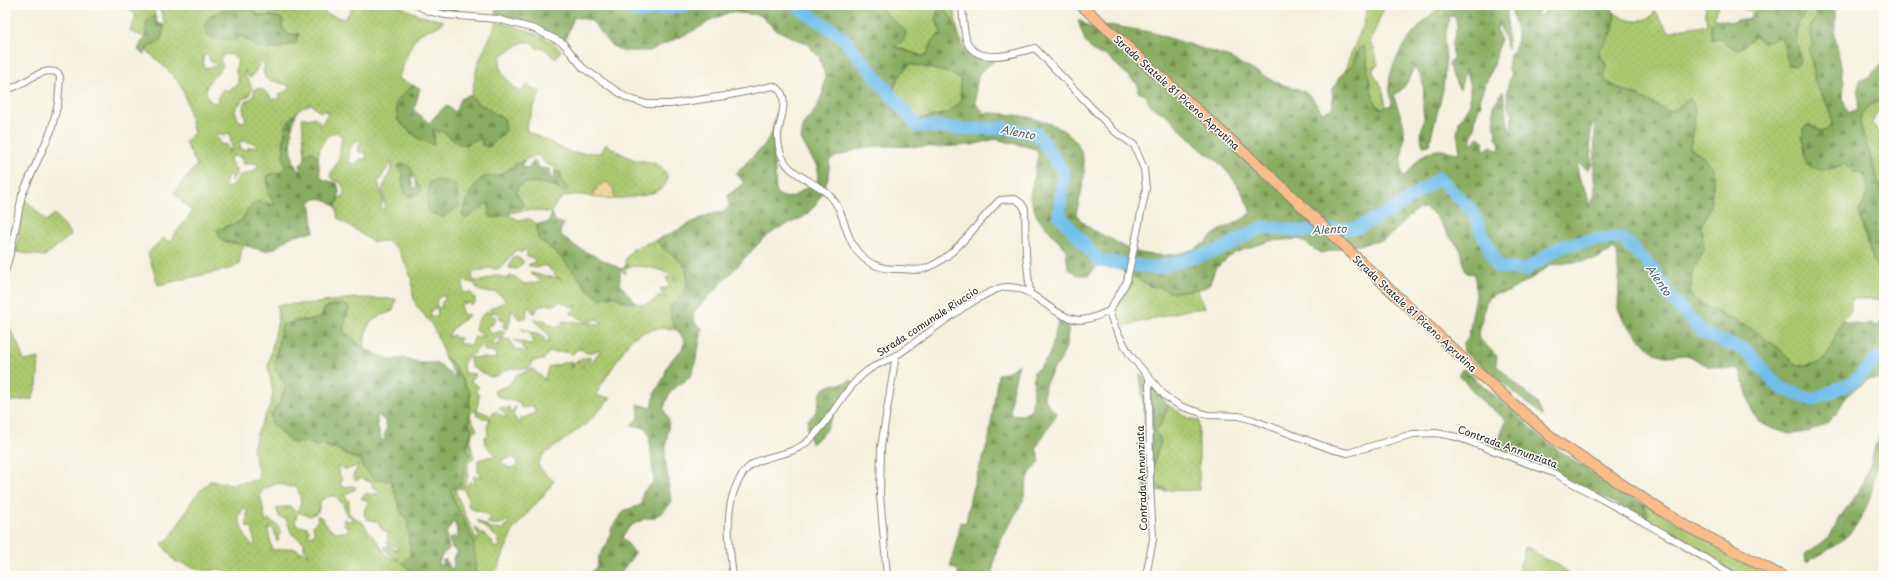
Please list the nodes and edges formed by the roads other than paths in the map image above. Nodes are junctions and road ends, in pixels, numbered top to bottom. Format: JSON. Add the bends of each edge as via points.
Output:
{"nodes":[{"id":1,"x":417,"y":5,"type":"edge"},
{"id":2,"x":962,"y":5,"type":"edge"},
{"id":3,"x":1081,"y":5,"type":"edge"},
{"id":4,"x":5,"y":90,"type":"edge"},
{"id":5,"x":5,"y":272,"type":"edge"},
{"id":6,"x":1030,"y":293,"type":"junction"},
{"id":7,"x":1109,"y":311,"type":"junction"},
{"id":8,"x":896,"y":355,"type":"junction"},
{"id":9,"x":1149,"y":379,"type":"junction"},
{"id":10,"x":733,"y":576,"type":"edge"},
{"id":11,"x":887,"y":576,"type":"edge"},
{"id":12,"x":1146,"y":576,"type":"edge"},
{"id":13,"x":1735,"y":576,"type":"edge"},
{"id":14,"x":1782,"y":576,"type":"edge"}],
"edges":[{"from":1,"to":6,"type":"street","via":[[446,16],[497,18],[535,29],[563,43],[583,68],[627,98],[646,104],[670,104],[777,87],[783,97],[778,134],[784,161],[792,171],[831,197],[855,248],[864,259],[875,266],[892,270],[923,269],[948,257],[1000,200],[1015,199],[1022,203],[1026,216]]},
{"from":2,"to":7,"type":"street","via":[[967,40],[973,49],[987,55],[1003,56],[1035,48],[1114,131],[1134,145],[1144,169],[1146,189],[1127,281]]},
{"from":3,"to":14,"type":"highway","name":"Strada Statale 81 Piceno Aprutina","via":[[1268,174],[1476,372],[1556,441],[1680,522]]},
{"from":4,"to":5,"type":"street","via":[[47,71],[58,73],[60,77],[52,131],[22,195],[12,250]]},
{"from":6,"to":7,"type":"street","via":[[1053,310],[1070,318],[1081,320]]},
{"from":6,"to":8,"type":"street","name":"Strada comunale Riuccio","via":[[1006,286],[994,290],[966,306]]},
{"from":7,"to":9,"type":"street","name":"Contrada Annunziata","via":[[1130,355]]},
{"from":8,"to":10,"type":"street","name":"Strada comunale Riuccio","via":[[867,371],[840,400],[817,434],[805,444],[754,461],[746,469],[737,485],[729,516]]},
{"from":8,"to":11,"type":"street","via":[[881,447],[880,495]]},
{"from":9,"to":12,"type":"street","name":"Contrada Annunziata","via":[[1153,539]]},
{"from":9,"to":13,"type":"street","name":"Contrada Annunziata","via":[[1165,396],[1191,411],[1246,418],[1348,453],[1413,434],[1436,433],[1457,437],[1556,474]]}]}
